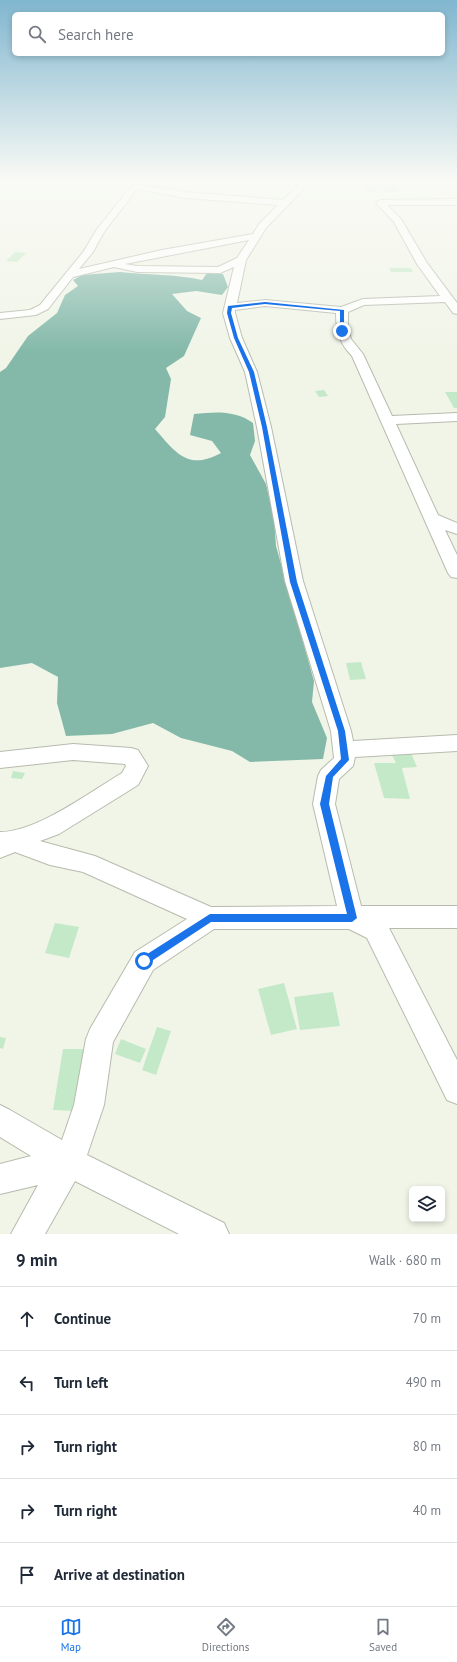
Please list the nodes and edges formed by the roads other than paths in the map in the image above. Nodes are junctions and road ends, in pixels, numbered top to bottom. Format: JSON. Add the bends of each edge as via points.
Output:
{"nodes":[{"id":1,"x":256,"y":236,"type":"edge"},
{"id":2,"x":96,"y":237,"type":"edge"},
{"id":3,"x":252,"y":237,"type":"edge"},
{"id":4,"x":407,"y":237,"type":"edge"},
{"id":5,"x":241,"y":260,"type":"junction"},
{"id":6,"x":109,"y":265,"type":"junction"},
{"id":7,"x":69,"y":275,"type":"junction"},
{"id":8,"x":447,"y":299,"type":"junction"},
{"id":9,"x":230,"y":307,"type":"junction"},
{"id":10,"x":342,"y":310,"type":"junction"},
{"id":11,"x":457,"y":311,"type":"edge"},
{"id":12,"x":22,"y":315,"type":"junction"},
{"id":13,"x":0,"y":316,"type":"edge"},
{"id":14,"x":0,"y":322,"type":"edge"},
{"id":15,"x":457,"y":417,"type":"edge"},
{"id":16,"x":388,"y":420,"type":"junction"},
{"id":17,"x":432,"y":518,"type":"junction"},
{"id":18,"x":457,"y":529,"type":"edge"},
{"id":19,"x":457,"y":573,"type":"edge"},
{"id":20,"x":457,"y":742,"type":"edge"},
{"id":21,"x":344,"y":750,"type":"junction"},
{"id":22,"x":0,"y":760,"type":"edge"},
{"id":23,"x":5,"y":844,"type":"edge"},
{"id":24,"x":457,"y":916,"type":"edge"},
{"id":25,"x":210,"y":918,"type":"junction"},
{"id":26,"x":352,"y":918,"type":"junction"},
{"id":27,"x":457,"y":1090,"type":"edge"},
{"id":28,"x":0,"y":1120,"type":"edge"},
{"id":29,"x":69,"y":1162,"type":"junction"},
{"id":30,"x":0,"y":1179,"type":"edge"},
{"id":31,"x":27,"y":1234,"type":"edge"},
{"id":32,"x":213,"y":1234,"type":"edge"}],
"edges":[{"from":1,"to":5,"type":"street"},
{"from":2,"to":7,"type":"street","via":[[88,252]]},
{"from":3,"to":6,"type":"street","via":[[203,243]]},
{"from":4,"to":8,"type":"street","via":[[422,264]]},
{"from":5,"to":6,"type":"street","via":[[220,270],[137,269]]},
{"from":5,"to":9,"type":"street"},
{"from":6,"to":7,"type":"street"},
{"from":7,"to":12,"type":"street","via":[[44,307]]},
{"from":8,"to":10,"type":"street","via":[[363,302]]},
{"from":8,"to":11,"type":"street"},
{"from":9,"to":10,"type":"street","via":[[265,303]]},
{"from":9,"to":21,"type":"street","via":[[229,313],[236,338],[251,372],[264,427],[294,582],[341,731]]},
{"from":10,"to":16,"type":"street","via":[[342,331],[347,346],[357,354]]},
{"from":12,"to":13,"type":"street"},
{"from":12,"to":14,"type":"street"},
{"from":15,"to":16,"type":"street"},
{"from":16,"to":17,"type":"street"},
{"from":17,"to":18,"type":"street"},
{"from":17,"to":19,"type":"street"},
{"from":20,"to":21,"type":"street"},
{"from":21,"to":26,"type":"street","via":[[345,760],[329,776],[324,804]]},
{"from":22,"to":23,"type":"street","via":[[73,752],[131,756],[137,766],[130,779],[51,827]]},
{"from":23,"to":25,"type":"street","via":[[87,863]]},
{"from":24,"to":26,"type":"street"},
{"from":25,"to":26,"type":"street"},
{"from":25,"to":29,"type":"street","via":[[144,961],[100,1039],[90,1106]]},
{"from":26,"to":27,"type":"street","via":[[376,930],[383,941]]},
{"from":28,"to":29,"type":"street"},
{"from":29,"to":30,"type":"street"},
{"from":29,"to":31,"type":"street"},
{"from":29,"to":32,"type":"street"}]}
